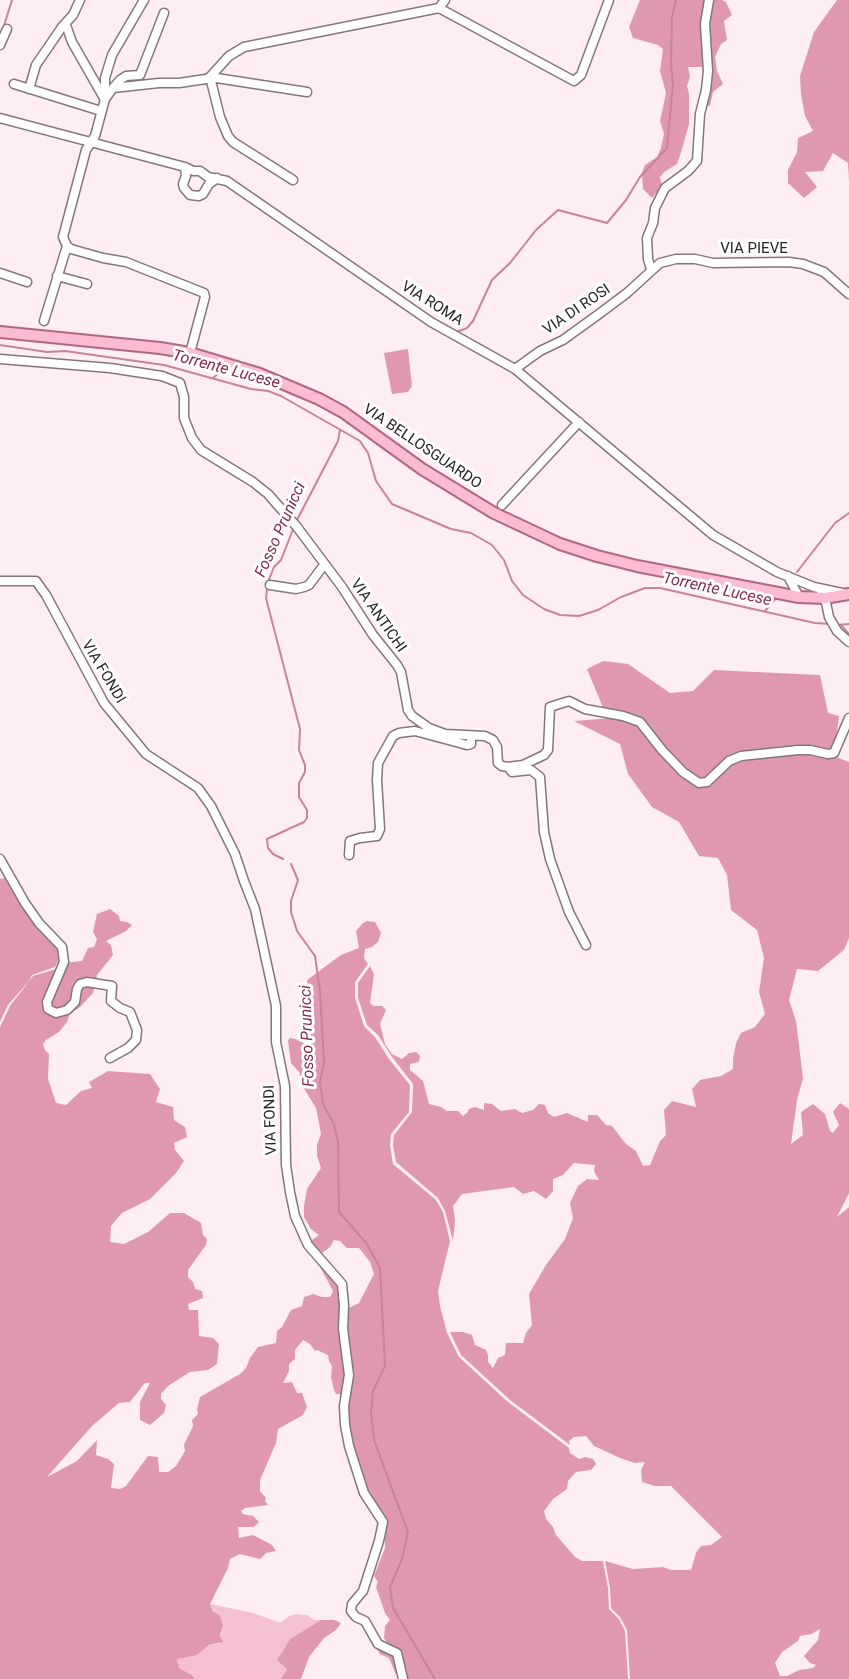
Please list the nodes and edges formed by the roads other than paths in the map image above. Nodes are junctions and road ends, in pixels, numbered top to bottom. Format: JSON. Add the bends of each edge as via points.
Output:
{"nodes":[{"id":1,"x":80,"y":0,"type":"edge"},
{"id":2,"x":144,"y":0,"type":"edge"},
{"id":3,"x":445,"y":0,"type":"edge"},
{"id":4,"x":609,"y":0,"type":"edge"},
{"id":5,"x":709,"y":0,"type":"edge"},
{"id":6,"x":439,"y":8,"type":"junction"},
{"id":7,"x":164,"y":13,"type":"dead end"},
{"id":8,"x":66,"y":25,"type":"junction"},
{"id":9,"x":7,"y":29,"type":"dead end"},
{"id":10,"x":0,"y":45,"type":"edge"},
{"id":11,"x":210,"y":77,"type":"junction"},
{"id":12,"x":14,"y":84,"type":"dead end"},
{"id":13,"x":113,"y":88,"type":"junction"},
{"id":14,"x":29,"y":89,"type":"junction"},
{"id":15,"x":308,"y":92,"type":"dead end"},
{"id":16,"x":105,"y":99,"type":"junction"},
{"id":17,"x":102,"y":111,"type":"junction"},
{"id":18,"x":0,"y":118,"type":"edge"},
{"id":19,"x":91,"y":142,"type":"junction"},
{"id":20,"x":188,"y":171,"type":"junction"},
{"id":21,"x":208,"y":180,"type":"junction"},
{"id":22,"x":293,"y":180,"type":"dead end"},
{"id":23,"x":67,"y":246,"type":"junction"},
{"id":24,"x":651,"y":270,"type":"junction"},
{"id":25,"x":0,"y":273,"type":"edge"},
{"id":26,"x":57,"y":276,"type":"junction"},
{"id":27,"x":27,"y":282,"type":"dead end"},
{"id":28,"x":87,"y":284,"type":"dead end"},
{"id":29,"x":849,"y":294,"type":"edge"},
{"id":30,"x":44,"y":321,"type":"dead end"},
{"id":31,"x":0,"y":332,"type":"edge"},
{"id":32,"x":190,"y":353,"type":"junction"},
{"id":33,"x":0,"y":358,"type":"edge"},
{"id":34,"x":515,"y":369,"type":"junction"},
{"id":35,"x":579,"y":422,"type":"junction"},
{"id":36,"x":502,"y":505,"type":"dead end"},
{"id":37,"x":324,"y":565,"type":"junction"},
{"id":38,"x":0,"y":580,"type":"edge"},
{"id":39,"x":793,"y":580,"type":"junction"},
{"id":40,"x":270,"y":585,"type":"dead end"},
{"id":41,"x":814,"y":587,"type":"junction"},
{"id":42,"x":781,"y":593,"type":"junction"},
{"id":43,"x":849,"y":594,"type":"edge"},
{"id":44,"x":802,"y":597,"type":"junction"},
{"id":45,"x":825,"y":598,"type":"junction"},
{"id":46,"x":849,"y":642,"type":"edge"},
{"id":47,"x":849,"y":718,"type":"edge"},
{"id":48,"x":471,"y":736,"type":"junction"},
{"id":49,"x":508,"y":767,"type":"junction"},
{"id":50,"x":349,"y":855,"type":"dead end"},
{"id":51,"x":0,"y":859,"type":"edge"},
{"id":52,"x":585,"y":945,"type":"dead end"},
{"id":53,"x":110,"y":1058,"type":"dead end"},
{"id":54,"x":403,"y":1679,"type":"edge"}],
"edges":[{"from":1,"to":8,"type":"street"},
{"from":2,"to":16,"type":"street","via":[[112,55],[105,78]]},
{"from":3,"to":6,"type":"street"},
{"from":4,"to":6,"type":"street","via":[[581,75],[574,81]]},
{"from":5,"to":24,"type":"street","via":[[705,24],[708,71],[697,161],[665,188],[655,208],[646,238]]},
{"from":6,"to":11,"type":"street","via":[[244,47],[229,56]]},
{"from":7,"to":13,"type":"street","via":[[140,75],[126,76]]},
{"from":8,"to":14,"type":"street","via":[[36,65]]},
{"from":8,"to":16,"type":"street"},
{"from":9,"to":10,"type":"street"},
{"from":11,"to":13,"type":"street"},
{"from":11,"to":15,"type":"street"},
{"from":11,"to":22,"type":"street","via":[[228,136]]},
{"from":12,"to":14,"type":"street"},
{"from":13,"to":16,"type":"street"},
{"from":14,"to":17,"type":"street"},
{"from":16,"to":17,"type":"street"},
{"from":17,"to":19,"type":"street"},
{"from":18,"to":19,"type":"street"},
{"from":19,"to":20,"type":"street"},
{"from":19,"to":23,"type":"street","via":[[63,237]]},
{"from":20,"to":21,"type":"street","via":[[200,171]]},
{"from":20,"to":21,"type":"street","via":[[184,188],[190,195],[203,194]]},
{"from":21,"to":34,"type":"street","name":"VIA ROMA","via":[[226,181],[431,322]]},
{"from":23,"to":26,"type":"street"},
{"from":23,"to":32,"type":"street","via":[[126,262],[204,293]]},
{"from":24,"to":29,"type":"street","name":"VIA PIEVE","via":[[676,259],[712,263],[789,262],[824,273]]},
{"from":24,"to":34,"type":"street","name":"VIA DI ROSI","via":[[590,321]]},
{"from":25,"to":27,"type":"street"},
{"from":26,"to":28,"type":"street"},
{"from":26,"to":30,"type":"street"},
{"from":31,"to":32,"type":"main road","name":"VIA BELLOSGUARDO"},
{"from":32,"to":42,"type":"main road","name":"VIA BELLOSGUARDO","via":[[261,374],[320,399],[494,513],[560,544],[637,566]]},
{"from":33,"to":37,"type":"street","name":"VIA ANTICHI","via":[[110,368],[162,376],[180,383],[184,418],[201,450],[268,494]]},
{"from":34,"to":35,"type":"street","name":"VIA ROMA"},
{"from":35,"to":36,"type":"street"},
{"from":35,"to":39,"type":"street","name":"VIA ROMA","via":[[713,535]]},
{"from":37,"to":40,"type":"street","via":[[304,587]]},
{"from":37,"to":48,"type":"street","name":"VIA ANTICHI","via":[[397,665],[412,716],[445,734]]},
{"from":38,"to":54,"type":"street","name":"VIA FONDI","via":[[36,581],[104,703],[146,754],[198,788],[235,854],[257,918],[276,1006],[276,1042],[285,1086],[286,1165],[295,1216],[308,1245],[342,1284],[349,1375],[345,1425],[364,1493],[383,1522],[363,1591],[351,1611],[365,1621],[378,1644],[397,1653]]},
{"from":39,"to":41,"type":"street","name":"VIA ROMA"},
{"from":39,"to":42,"type":"street","via":[[788,591]]},
{"from":39,"to":44,"type":"street"},
{"from":41,"to":43,"type":"street"},
{"from":41,"to":45,"type":"street"},
{"from":42,"to":44,"type":"main road","name":"VIA BELLOSGUARDO"},
{"from":43,"to":45,"type":"main road","name":"VIA BELLOSGUARDO"},
{"from":44,"to":45,"type":"main road","name":"VIA BELLOSGUARDO"},
{"from":45,"to":46,"type":"street","via":[[829,617]]},
{"from":47,"to":49,"type":"street","via":[[834,753],[798,750],[741,756],[729,761],[707,782],[699,783],[683,772],[640,722],[585,709],[569,701],[550,706],[548,750],[524,765]]},
{"from":48,"to":49,"type":"street","name":"VIA ANTICHI","via":[[493,740],[498,763]]},
{"from":48,"to":50,"type":"street","via":[[471,744],[467,745],[415,731],[393,736],[378,763],[380,829],[377,836],[350,841]]},
{"from":49,"to":52,"type":"street","via":[[512,772],[531,770],[540,777],[550,859]]},
{"from":51,"to":53,"type":"street","via":[[39,923],[62,947],[64,962],[47,1002],[48,1009],[56,1013],[67,1010],[75,1002],[77,988],[87,982],[112,986],[111,1001],[130,1012],[137,1030],[136,1040]]}]}
